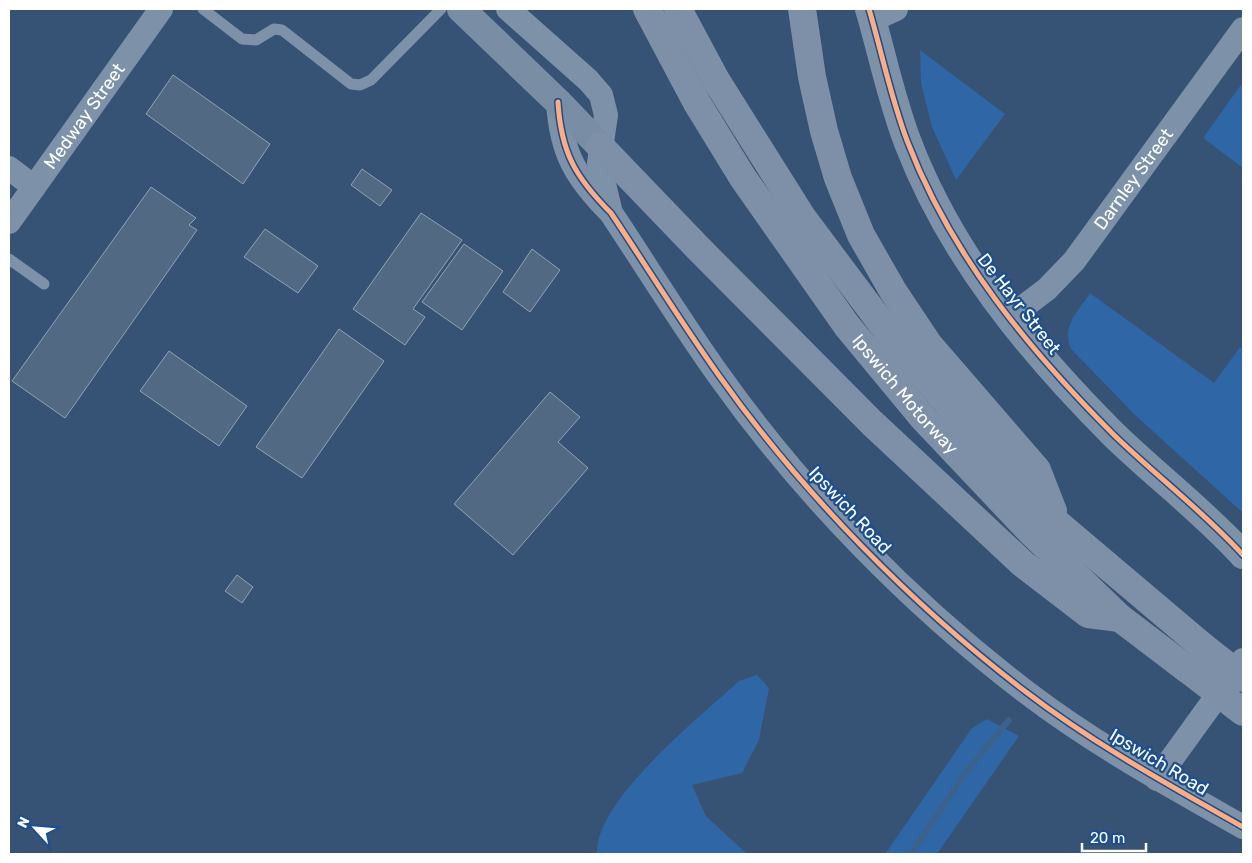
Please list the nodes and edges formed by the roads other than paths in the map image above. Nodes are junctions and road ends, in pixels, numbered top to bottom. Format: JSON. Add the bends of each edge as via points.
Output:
{"nodes":[{"id":1,"x":160,"y":9,"type":"edge"},
{"id":2,"x":203,"y":9,"type":"edge"},
{"id":3,"x":442,"y":9,"type":"edge"},
{"id":4,"x":461,"y":9,"type":"edge"},
{"id":5,"x":508,"y":9,"type":"edge"},
{"id":6,"x":647,"y":9,"type":"edge"},
{"id":7,"x":678,"y":9,"type":"edge"},
{"id":8,"x":802,"y":9,"type":"edge"},
{"id":9,"x":879,"y":12,"type":"edge"},
{"id":10,"x":1243,"y":29,"type":"edge"},
{"id":11,"x":558,"y":102,"type":"junction"},
{"id":12,"x":600,"y":146,"type":"junction"},
{"id":13,"x":9,"y":168,"type":"edge"},
{"id":14,"x":34,"y":187,"type":"junction"},
{"id":15,"x":611,"y":213,"type":"junction"},
{"id":16,"x":9,"y":222,"type":"edge"},
{"id":17,"x":9,"y":259,"type":"edge"},
{"id":18,"x":44,"y":284,"type":"dead end"},
{"id":19,"x":1009,"y":318,"type":"junction"},
{"id":20,"x":1058,"y":524,"type":"junction"},
{"id":21,"x":1243,"y":555,"type":"edge"},
{"id":22,"x":1120,"y":618,"type":"junction"},
{"id":23,"x":1243,"y":660,"type":"edge"},
{"id":24,"x":1243,"y":678,"type":"edge"},
{"id":25,"x":1243,"y":712,"type":"edge"},
{"id":26,"x":1158,"y":779,"type":"junction"},
{"id":27,"x":1243,"y":827,"type":"edge"}],
"edges":[{"from":1,"to":14,"type":"street","name":"Medway Street"},
{"from":2,"to":3,"type":"lane","via":[[242,39],[256,40],[274,29],[282,30],[351,84],[360,85],[371,80]]},
{"from":4,"to":11,"type":"main road"},
{"from":5,"to":12,"type":"street","name":"Ipswich Road","via":[[601,95],[606,115]]},
{"from":6,"to":22,"type":"highway","name":"Ipswich Motorway","via":[[697,103],[743,178],[847,326],[924,420],[1030,531]]},
{"from":7,"to":20,"type":"highway","name":"Ipswich Motorway","via":[[753,142],[845,277],[969,429]]},
{"from":8,"to":20,"type":"highway","via":[[824,131],[838,178],[861,234],[929,345],[1037,470]]},
{"from":9,"to":19,"type":"street","name":"De Hayr Street","via":[[898,116],[935,204],[967,260]]},
{"from":10,"to":19,"type":"street","name":"Darnley Street","via":[[1074,260],[1047,289]]},
{"from":11,"to":12,"type":"main road"},
{"from":11,"to":15,"type":"street","name":"Ipswich Road","via":[[559,129],[568,157],[594,196]]},
{"from":12,"to":15,"type":"street","name":"Ipswich Road","via":[[600,172]]},
{"from":12,"to":22,"type":"highway","via":[[924,474],[1009,551],[1088,614]]},
{"from":13,"to":14,"type":"street"},
{"from":14,"to":16,"type":"street","name":"Medway Street"},
{"from":15,"to":26,"type":"street","name":"Ipswich Road","via":[[721,378],[777,451],[864,548],[974,651],[1104,746]]},
{"from":17,"to":18,"type":"lane"},
{"from":19,"to":21,"type":"street","name":"De Hayr Street","via":[[1109,429]]},
{"from":20,"to":24,"type":"highway","name":"Ipswich Motorway","bridge":true},
{"from":22,"to":25,"type":"highway","name":"Ipswich Motorway","bridge":true},
{"from":23,"to":26,"type":"street"},
{"from":26,"to":27,"type":"street","name":"Ipswich Road"}]}
